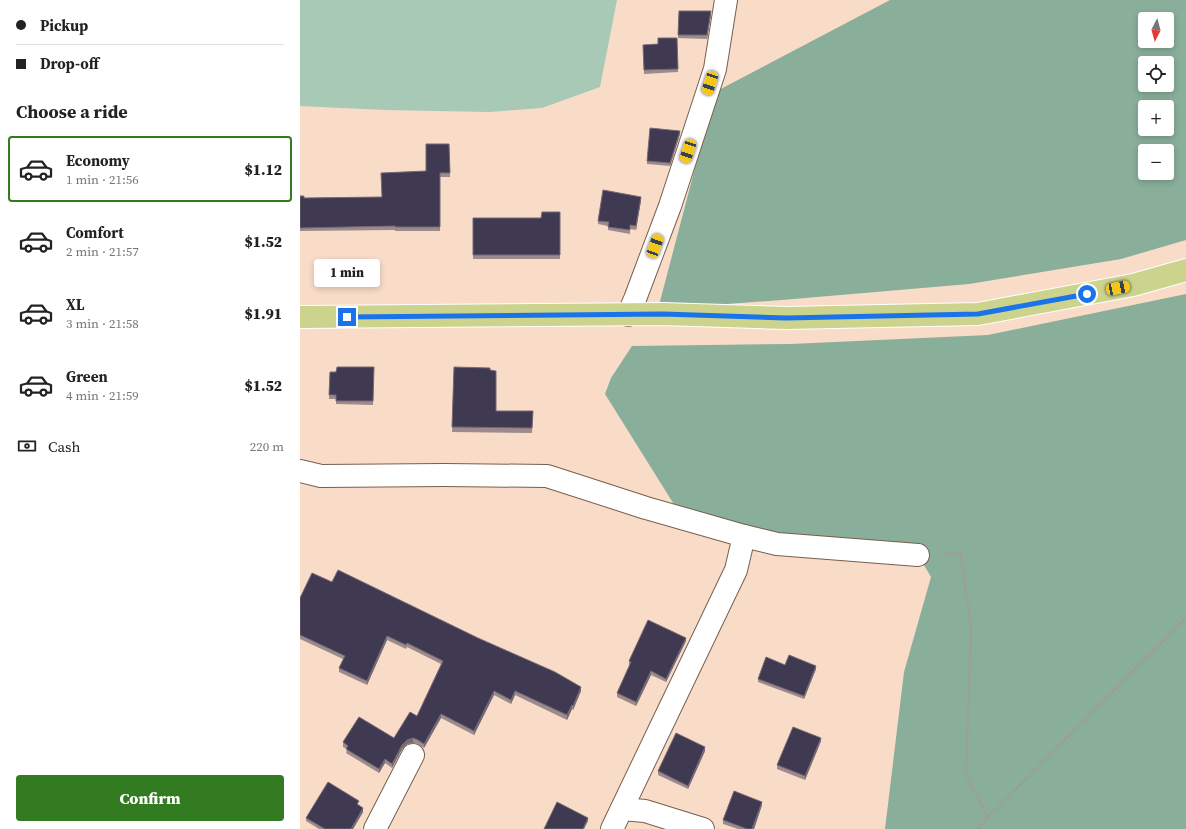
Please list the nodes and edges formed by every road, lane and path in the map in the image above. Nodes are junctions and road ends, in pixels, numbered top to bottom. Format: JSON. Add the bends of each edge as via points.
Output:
{"nodes":[{"id":1,"x":726,"y":0,"type":"edge"},
{"id":2,"x":1186,"y":270,"type":"edge"},
{"id":3,"x":628,"y":315,"type":"junction"},
{"id":4,"x":300,"y":317,"type":"edge"},
{"id":5,"x":300,"y":471,"type":"edge"},
{"id":6,"x":744,"y":536,"type":"junction"},
{"id":7,"x":918,"y":555,"type":"joint"},
{"id":8,"x":1186,"y":618,"type":"edge"},
{"id":9,"x":413,"y":755,"type":"dead end"},
{"id":10,"x":622,"y":809,"type":"junction"},
{"id":11,"x":988,"y":817,"type":"junction"},
{"id":12,"x":980,"y":828,"type":"edge"},
{"id":13,"x":375,"y":829,"type":"edge"},
{"id":14,"x":612,"y":829,"type":"edge"},
{"id":15,"x":703,"y":829,"type":"edge"}],
"edges":[{"from":1,"to":3,"type":"street","via":[[715,69],[670,206]]},
{"from":2,"to":3,"type":"main road","via":[[1133,285],[978,314],[786,318]]},
{"from":3,"to":4,"type":"main road"},
{"from":5,"to":6,"type":"street","via":[[321,476],[547,476]]},
{"from":6,"to":7,"type":"street","via":[[777,544]]},
{"from":6,"to":10,"type":"street","via":[[736,570]]},
{"from":7,"to":11,"type":"path","via":[[961,553],[971,630],[966,775]]},
{"from":8,"to":11,"type":"path"},
{"from":9,"to":13,"type":"street"},
{"from":10,"to":14,"type":"street"},
{"from":10,"to":15,"type":"street","via":[[645,811]]},
{"from":11,"to":12,"type":"path"}]}
